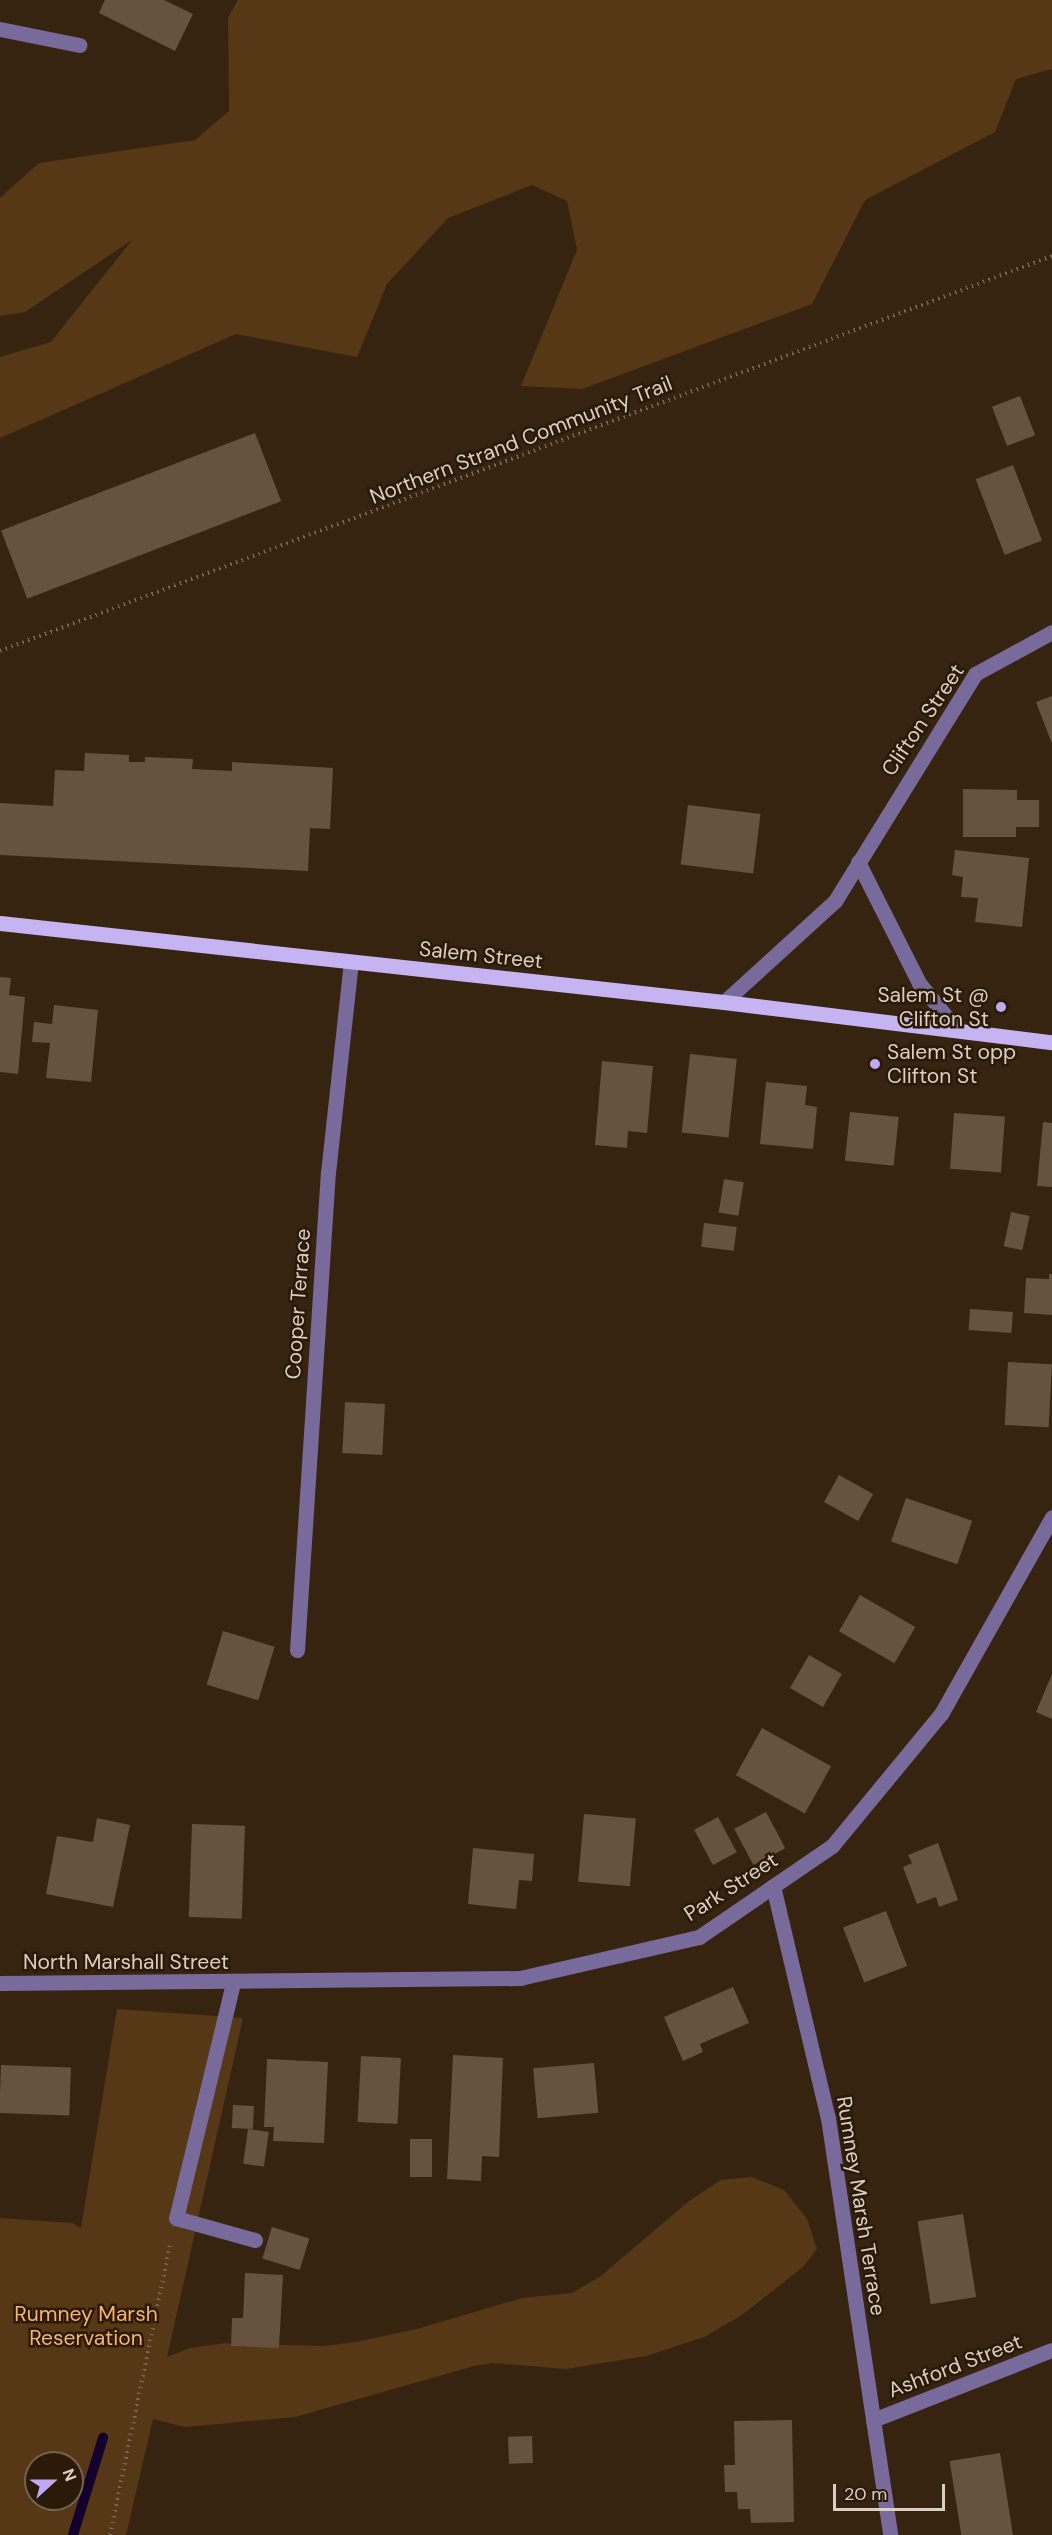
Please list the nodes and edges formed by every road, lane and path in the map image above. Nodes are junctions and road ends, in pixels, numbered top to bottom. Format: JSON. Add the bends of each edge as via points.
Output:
{"nodes":[{"id":1,"x":0,"y":29,"type":"edge"},
{"id":2,"x":79,"y":45,"type":"dead end"},
{"id":3,"x":1052,"y":256,"type":"edge"},
{"id":4,"x":1052,"y":632,"type":"edge"},
{"id":5,"x":0,"y":651,"type":"edge"},
{"id":6,"x":858,"y":862,"type":"junction"},
{"id":7,"x":0,"y":923,"type":"edge"},
{"id":8,"x":351,"y":962,"type":"junction"},
{"id":9,"x":724,"y":1002,"type":"junction"},
{"id":10,"x":957,"y":1030,"type":"junction"},
{"id":11,"x":1052,"y":1042,"type":"edge"},
{"id":12,"x":1052,"y":1517,"type":"edge"},
{"id":13,"x":297,"y":1650,"type":"dead end"},
{"id":14,"x":773,"y":1886,"type":"junction"},
{"id":15,"x":252,"y":1982,"type":"joint"},
{"id":16,"x":0,"y":1983,"type":"edge"},
{"id":17,"x":233,"y":1983,"type":"junction"},
{"id":18,"x":176,"y":2218,"type":"junction"},
{"id":19,"x":255,"y":2240,"type":"dead end"},
{"id":20,"x":1052,"y":2350,"type":"edge"},
{"id":21,"x":873,"y":2420,"type":"junction"},
{"id":22,"x":110,"y":2535,"type":"edge"},
{"id":23,"x":890,"y":2535,"type":"edge"}],
"edges":[{"from":1,"to":2,"type":"street"},
{"from":3,"to":5,"type":"path","name":"Northern Strand Community Trail"},
{"from":4,"to":6,"type":"street","name":"Clifton Street","via":[[975,674]]},
{"from":6,"to":9,"type":"street","name":"Clifton Street","via":[[835,901]]},
{"from":6,"to":10,"type":"street","via":[[919,983]]},
{"from":7,"to":8,"type":"main road","name":"Salem Street"},
{"from":8,"to":9,"type":"main road","name":"Salem Street"},
{"from":8,"to":13,"type":"street","name":"Cooper Terrace","via":[[328,1173]]},
{"from":9,"to":10,"type":"main road","name":"Salem Street"},
{"from":10,"to":11,"type":"main road","name":"Salem Street"},
{"from":12,"to":14,"type":"street","name":"Park Street","via":[[941,1714],[832,1846]]},
{"from":14,"to":15,"type":"street","name":"Park Street","via":[[699,1937],[520,1978]]},
{"from":14,"to":21,"type":"street","name":"Rumney Marsh Terrace","via":[[828,2118]]},
{"from":15,"to":17,"type":"street","name":"North Marshall Street"},
{"from":16,"to":17,"type":"street","name":"North Marshall Street"},
{"from":17,"to":18,"type":"street"},
{"from":18,"to":19,"type":"street"},
{"from":18,"to":22,"type":"path"},
{"from":20,"to":21,"type":"street","name":"Ashford Street"},
{"from":21,"to":23,"type":"street","name":"Rumney Marsh Terrace"}]}
